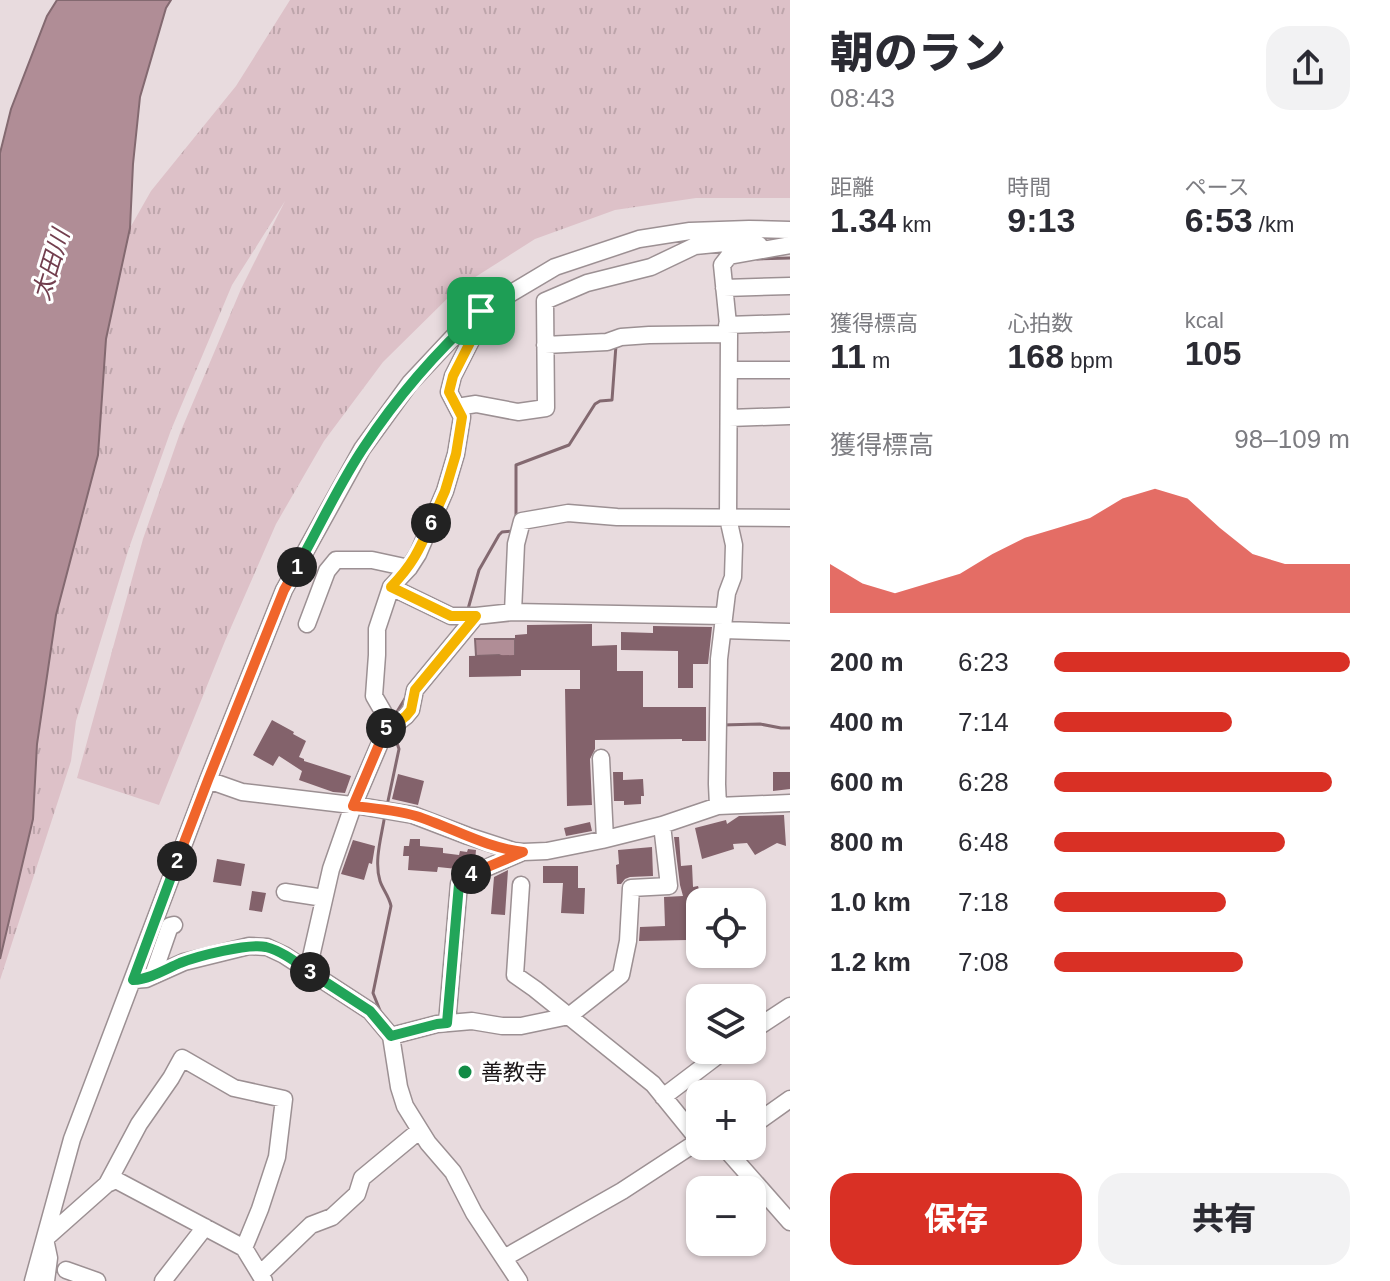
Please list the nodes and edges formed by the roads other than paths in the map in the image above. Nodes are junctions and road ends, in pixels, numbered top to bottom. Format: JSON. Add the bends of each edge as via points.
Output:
{"nodes":[{"id":1,"x":790,"y":230,"type":"edge"},
{"id":2,"x":786,"y":246,"type":"edge"},
{"id":3,"x":790,"y":286,"type":"edge"},
{"id":4,"x":724,"y":288,"type":"junction"},
{"id":5,"x":481,"y":311,"type":"junction"},
{"id":6,"x":790,"y":323,"type":"edge"},
{"id":7,"x":728,"y":330,"type":"junction"},
{"id":8,"x":545,"y":345,"type":"junction"},
{"id":9,"x":729,"y":370,"type":"junction"},
{"id":10,"x":790,"y":370,"type":"edge"},
{"id":11,"x":457,"y":407,"type":"junction"},
{"id":12,"x":790,"y":416,"type":"edge"},
{"id":13,"x":729,"y":418,"type":"junction"},
{"id":14,"x":728,"y":518,"type":"junction"},
{"id":15,"x":790,"y":518,"type":"edge"},
{"id":16,"x":409,"y":568,"type":"junction"},
{"id":17,"x":391,"y":587,"type":"junction"},
{"id":18,"x":513,"y":612,"type":"junction"},
{"id":19,"x":476,"y":616,"type":"junction"},
{"id":20,"x":724,"y":623,"type":"junction"},
{"id":21,"x":307,"y":624,"type":"dead end"},
{"id":22,"x":790,"y":632,"type":"edge"},
{"id":23,"x":389,"y":722,"type":"junction"},
{"id":24,"x":601,"y":758,"type":"dead end"},
{"id":25,"x":208,"y":780,"type":"junction"},
{"id":26,"x":790,"y":803,"type":"edge"},
{"id":27,"x":353,"y":806,"type":"junction"},
{"id":28,"x":718,"y":806,"type":"junction"},
{"id":29,"x":662,"y":825,"type":"junction"},
{"id":30,"x":605,"y":839,"type":"junction"},
{"id":31,"x":523,"y":852,"type":"junction"},
{"id":32,"x":521,"y":885,"type":"dead end"},
{"id":33,"x":285,"y":892,"type":"dead end"},
{"id":34,"x":324,"y":898,"type":"junction"},
{"id":35,"x":174,"y":925,"type":"dead end"},
{"id":36,"x":308,"y":970,"type":"junction"},
{"id":37,"x":153,"y":975,"type":"junction"},
{"id":38,"x":133,"y":980,"type":"junction"},
{"id":39,"x":790,"y":1006,"type":"edge"},
{"id":40,"x":569,"y":1016,"type":"junction"},
{"id":41,"x":766,"y":1022,"type":"edge"},
{"id":42,"x":447,"y":1023,"type":"junction"},
{"id":43,"x":391,"y":1036,"type":"junction"},
{"id":44,"x":707,"y":1064,"type":"edge"},
{"id":45,"x":663,"y":1097,"type":"junction"},
{"id":46,"x":790,"y":1099,"type":"edge"},
{"id":47,"x":766,"y":1116,"type":"edge"},
{"id":48,"x":686,"y":1125,"type":"edge"},
{"id":49,"x":420,"y":1130,"type":"junction"},
{"id":50,"x":686,"y":1149,"type":"edge"},
{"id":51,"x":737,"y":1160,"type":"edge"},
{"id":52,"x":107,"y":1184,"type":"junction"},
{"id":53,"x":784,"y":1205,"type":"edge"},
{"id":54,"x":790,"y":1222,"type":"edge"},
{"id":55,"x":205,"y":1227,"type":"junction"},
{"id":56,"x":45,"y":1239,"type":"junction"},
{"id":57,"x":244,"y":1248,"type":"junction"},
{"id":58,"x":504,"y":1258,"type":"junction"},
{"id":59,"x":66,"y":1270,"type":"dead end"},
{"id":60,"x":262,"y":1278,"type":"edge"},
{"id":61,"x":513,"y":1279,"type":"edge"},
{"id":62,"x":33,"y":1281,"type":"edge"},
{"id":63,"x":46,"y":1281,"type":"edge"},
{"id":64,"x":97,"y":1281,"type":"edge"},
{"id":65,"x":163,"y":1281,"type":"edge"}],
"edges":[{"from":1,"to":5,"type":"street","via":[[690,231],[639,239],[555,267]]},
{"from":2,"to":4,"type":"street","via":[[729,256],[722,265]]},
{"from":2,"to":8,"type":"street","via":[[695,246],[651,267],[587,283],[545,301]]},
{"from":3,"to":4,"type":"street"},
{"from":4,"to":7,"type":"street"},
{"from":5,"to":11,"type":"street","via":[[449,392]]},
{"from":5,"to":25,"type":"street","via":[[410,383],[362,449],[284,590]]},
{"from":6,"to":7,"type":"street"},
{"from":7,"to":8,"type":"street"},
{"from":7,"to":9,"type":"street"},
{"from":8,"to":11,"type":"street","via":[[546,408],[518,412],[476,404]]},
{"from":9,"to":10,"type":"street"},
{"from":9,"to":13,"type":"street"},
{"from":11,"to":16,"type":"street","via":[[462,417],[445,491]]},
{"from":12,"to":13,"type":"street"},
{"from":13,"to":14,"type":"street"},
{"from":14,"to":15,"type":"street"},
{"from":14,"to":18,"type":"street","via":[[568,513],[522,521]]},
{"from":14,"to":20,"type":"street","via":[[733,577]]},
{"from":16,"to":17,"type":"street"},
{"from":16,"to":21,"type":"street","via":[[336,560]]},
{"from":17,"to":19,"type":"street","via":[[451,616]]},
{"from":17,"to":23,"type":"street","via":[[377,629],[374,696]]},
{"from":18,"to":19,"type":"street"},
{"from":18,"to":20,"type":"street"},
{"from":19,"to":23,"type":"street","via":[[415,690],[411,710],[397,723]]},
{"from":20,"to":22,"type":"street"},
{"from":20,"to":28,"type":"street"},
{"from":23,"to":27,"type":"street"},
{"from":24,"to":30,"type":"street"},
{"from":25,"to":27,"type":"street","via":[[242,792]]},
{"from":25,"to":38,"type":"street"},
{"from":26,"to":28,"type":"street"},
{"from":27,"to":31,"type":"street","via":[[413,815]]},
{"from":27,"to":34,"type":"street"},
{"from":28,"to":29,"type":"street"},
{"from":29,"to":30,"type":"street"},
{"from":29,"to":40,"type":"street","via":[[669,886],[631,888],[621,975]]},
{"from":30,"to":31,"type":"street"},
{"from":31,"to":42,"type":"street","via":[[459,884]]},
{"from":32,"to":40,"type":"street","via":[[515,975]]},
{"from":33,"to":34,"type":"street"},
{"from":34,"to":36,"type":"street"},
{"from":35,"to":37,"type":"street"},
{"from":36,"to":37,"type":"street","via":[[267,947],[249,946]]},
{"from":36,"to":43,"type":"street","via":[[370,1011]]},
{"from":37,"to":38,"type":"street"},
{"from":38,"to":56,"type":"street","via":[[72,1139]]},
{"from":39,"to":41,"type":"street"},
{"from":40,"to":42,"type":"street","via":[[521,1026]]},
{"from":40,"to":45,"type":"street"},
{"from":42,"to":43,"type":"street"},
{"from":43,"to":49,"type":"street","via":[[399,1087]]},
{"from":44,"to":45,"type":"street"},
{"from":45,"to":48,"type":"street"},
{"from":46,"to":47,"type":"street"},
{"from":49,"to":58,"type":"street","via":[[453,1172]]},
{"from":49,"to":60,"type":"street","via":[[362,1178],[357,1194],[332,1217],[311,1225]]},
{"from":50,"to":58,"type":"street"},
{"from":51,"to":53,"type":"street"},
{"from":52,"to":55,"type":"street","via":[[116,1180]]},
{"from":52,"to":56,"type":"street"},
{"from":52,"to":57,"type":"street","via":[[182,1058],[234,1088],[284,1099],[277,1157]]},
{"from":53,"to":54,"type":"street"},
{"from":55,"to":57,"type":"street"},
{"from":55,"to":65,"type":"street"},
{"from":56,"to":62,"type":"street"},
{"from":56,"to":63,"type":"street"},
{"from":57,"to":60,"type":"street"},
{"from":58,"to":61,"type":"street"},
{"from":59,"to":64,"type":"street"}]}
